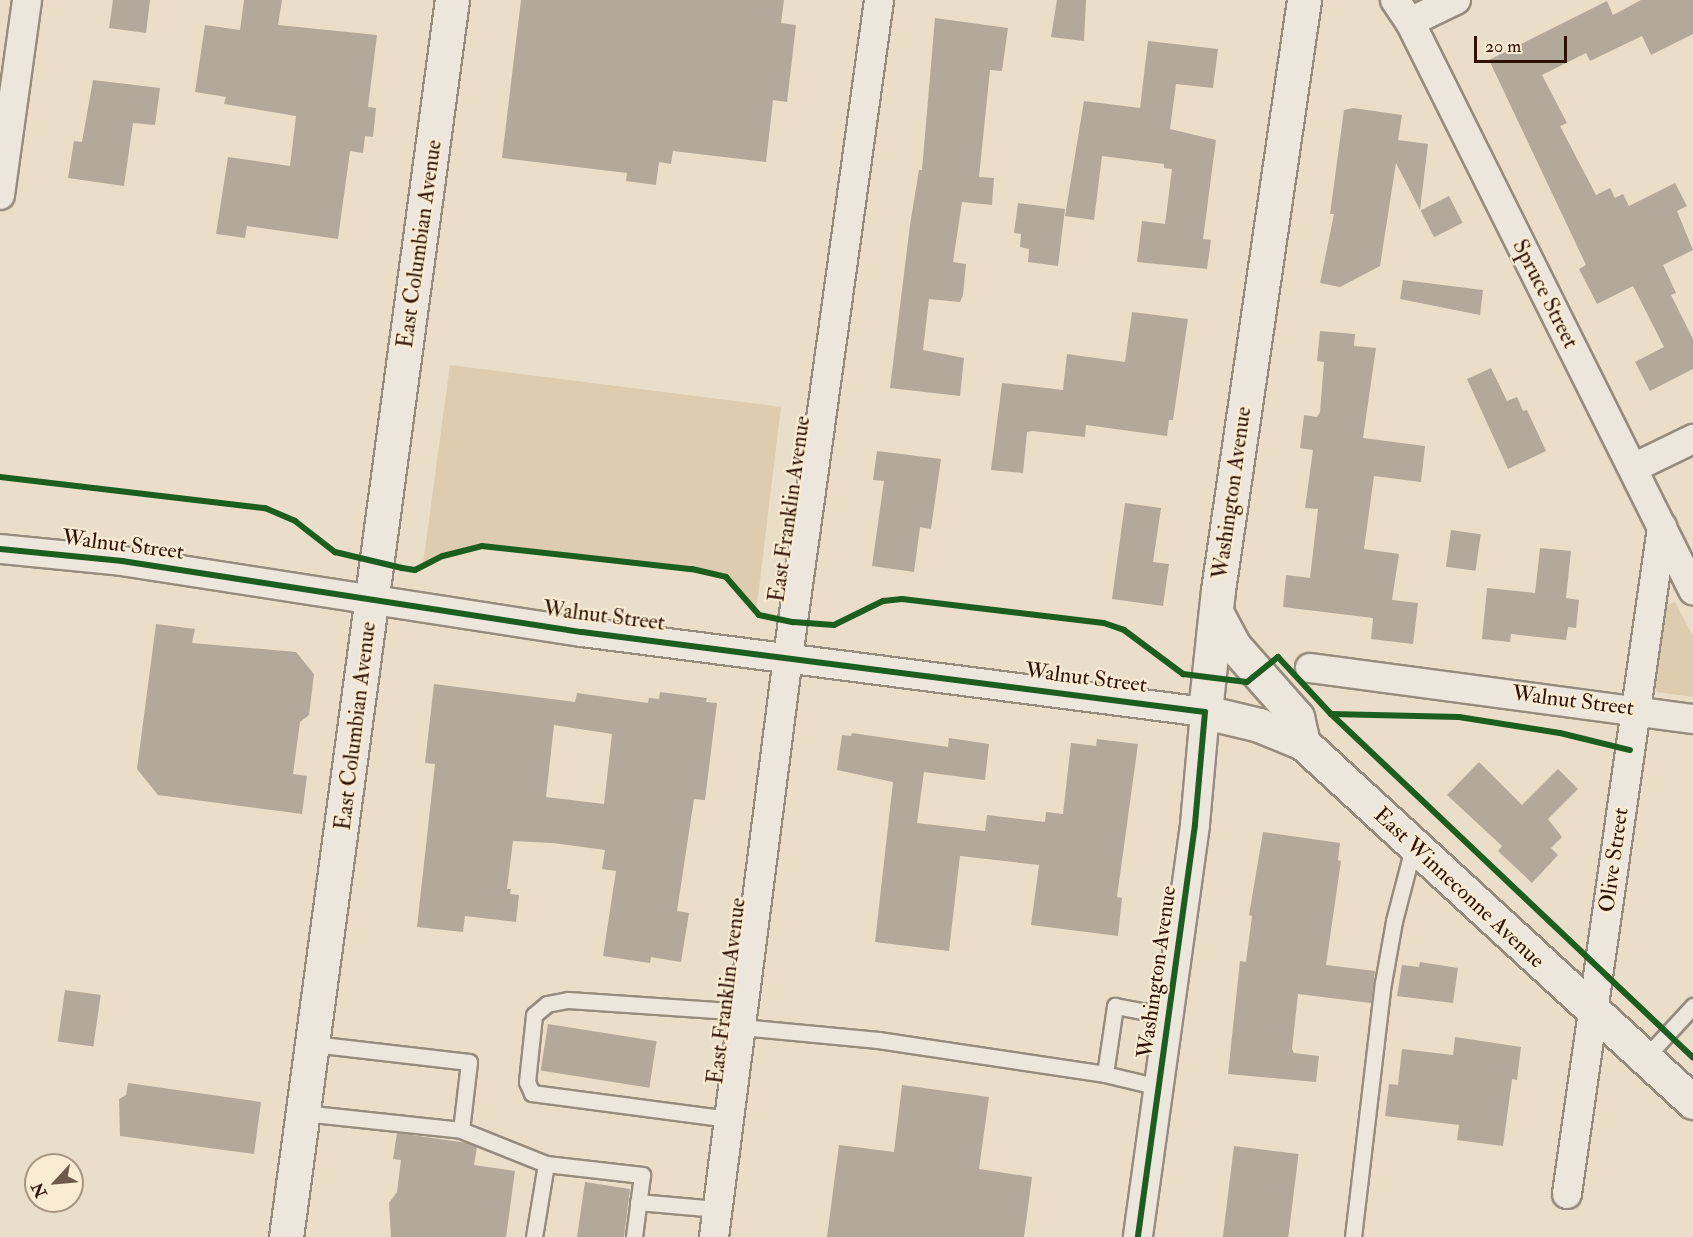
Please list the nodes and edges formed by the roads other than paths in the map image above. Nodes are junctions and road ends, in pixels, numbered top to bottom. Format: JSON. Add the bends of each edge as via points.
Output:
{"nodes":[{"id":1,"x":27,"y":0,"type":"edge"},
{"id":2,"x":452,"y":0,"type":"edge"},
{"id":3,"x":879,"y":0,"type":"edge"},
{"id":4,"x":1304,"y":0,"type":"edge"},
{"id":5,"x":1456,"y":0,"type":"edge"},
{"id":6,"x":1402,"y":11,"type":"edge"},
{"id":7,"x":0,"y":195,"type":"edge"},
{"id":8,"x":1693,"y":439,"type":"edge"},
{"id":9,"x":1634,"y":468,"type":"junction"},
{"id":10,"x":1662,"y":527,"type":"junction"},
{"id":11,"x":0,"y":549,"type":"edge"},
{"id":12,"x":1693,"y":590,"type":"edge"},
{"id":13,"x":371,"y":599,"type":"junction"},
{"id":14,"x":1216,"y":612,"type":"junction"},
{"id":15,"x":788,"y":657,"type":"junction"},
{"id":16,"x":1310,"y":668,"type":"dead end"},
{"id":17,"x":1634,"y":709,"type":"junction"},
{"id":18,"x":1205,"y":712,"type":"junction"},
{"id":19,"x":1693,"y":718,"type":"edge"},
{"id":20,"x":1303,"y":743,"type":"junction"},
{"id":21,"x":1413,"y":848,"type":"junction"},
{"id":22,"x":1693,"y":1006,"type":"edge"},
{"id":23,"x":1593,"y":1011,"type":"junction"},
{"id":24,"x":1168,"y":1016,"type":"junction"},
{"id":25,"x":741,"y":1019,"type":"junction"},
{"id":26,"x":313,"y":1044,"type":"junction"},
{"id":27,"x":1645,"y":1058,"type":"junction"},
{"id":28,"x":1105,"y":1074,"type":"junction"},
{"id":29,"x":1159,"y":1087,"type":"junction"},
{"id":30,"x":1693,"y":1102,"type":"edge"},
{"id":31,"x":303,"y":1113,"type":"junction"},
{"id":32,"x":729,"y":1119,"type":"junction"},
{"id":33,"x":461,"y":1130,"type":"junction"},
{"id":34,"x":546,"y":1164,"type":"junction"},
{"id":35,"x":1567,"y":1194,"type":"dead end"},
{"id":36,"x":638,"y":1202,"type":"junction"},
{"id":37,"x":715,"y":1223,"type":"edge"},
{"id":38,"x":286,"y":1237,"type":"edge"},
{"id":39,"x":534,"y":1237,"type":"edge"},
{"id":40,"x":634,"y":1237,"type":"edge"},
{"id":41,"x":1138,"y":1237,"type":"edge"},
{"id":42,"x":1353,"y":1237,"type":"edge"}],
"edges":[{"from":1,"to":7,"type":"street"},
{"from":2,"to":13,"type":"main road","name":"East Columbian Avenue"},
{"from":3,"to":15,"type":"street","name":"East Franklin Avenue"},
{"from":4,"to":14,"type":"main road","name":"Washington Avenue"},
{"from":5,"to":6,"type":"street"},
{"from":6,"to":9,"type":"street","name":"Spruce Street"},
{"from":8,"to":9,"type":"street"},
{"from":9,"to":10,"type":"street","name":"Spruce Street"},
{"from":10,"to":12,"type":"street","name":"Spruce Street"},
{"from":10,"to":17,"type":"street","name":"Olive Street"},
{"from":11,"to":13,"type":"street","name":"Walnut Street","via":[[122,561]]},
{"from":13,"to":15,"type":"street","name":"Walnut Street"},
{"from":13,"to":26,"type":"main road","name":"East Columbian Avenue"},
{"from":14,"to":18,"type":"main road","name":"Washington Avenue"},
{"from":14,"to":20,"type":"main road","via":[[1235,646],[1297,717]]},
{"from":15,"to":18,"type":"street","name":"Walnut Street"},
{"from":15,"to":25,"type":"street","name":"East Franklin Avenue"},
{"from":16,"to":17,"type":"street","name":"Walnut Street"},
{"from":17,"to":19,"type":"street","name":"Walnut Street"},
{"from":17,"to":23,"type":"street","name":"Olive Street"},
{"from":18,"to":20,"type":"main road","name":"East Winneconne Avenue","via":[[1259,725]]},
{"from":18,"to":24,"type":"street","name":"Washington Avenue","via":[[1196,825]]},
{"from":20,"to":21,"type":"main road","name":"East Winneconne Avenue"},
{"from":21,"to":23,"type":"main road","name":"East Winneconne Avenue"},
{"from":21,"to":42,"type":"lane","via":[[1383,983]]},
{"from":22,"to":27,"type":"lane"},
{"from":23,"to":27,"type":"main road","name":"East Winneconne Avenue"},
{"from":23,"to":35,"type":"street","name":"Olive Street"},
{"from":24,"to":28,"type":"lane","via":[[1116,1006]]},
{"from":24,"to":29,"type":"street","name":"Washington Avenue"},
{"from":25,"to":28,"type":"lane"},
{"from":25,"to":32,"type":"street","name":"East Franklin Avenue"},
{"from":25,"to":32,"type":"lane","via":[[568,1000],[548,1004],[534,1015],[527,1082],[532,1094]]},
{"from":26,"to":31,"type":"main road","name":"East Columbian Avenue"},
{"from":26,"to":33,"type":"lane","via":[[469,1062]]},
{"from":27,"to":30,"type":"main road","name":"East Winneconne Avenue"},
{"from":28,"to":29,"type":"lane"},
{"from":29,"to":41,"type":"street","name":"Washington Avenue"},
{"from":31,"to":33,"type":"lane"},
{"from":31,"to":38,"type":"main road","name":"East Columbian Avenue"},
{"from":32,"to":37,"type":"street","name":"East Franklin Avenue"},
{"from":33,"to":34,"type":"lane"},
{"from":34,"to":36,"type":"lane","via":[[642,1175]]},
{"from":34,"to":39,"type":"lane"},
{"from":36,"to":37,"type":"lane"},
{"from":36,"to":40,"type":"lane"}]}
